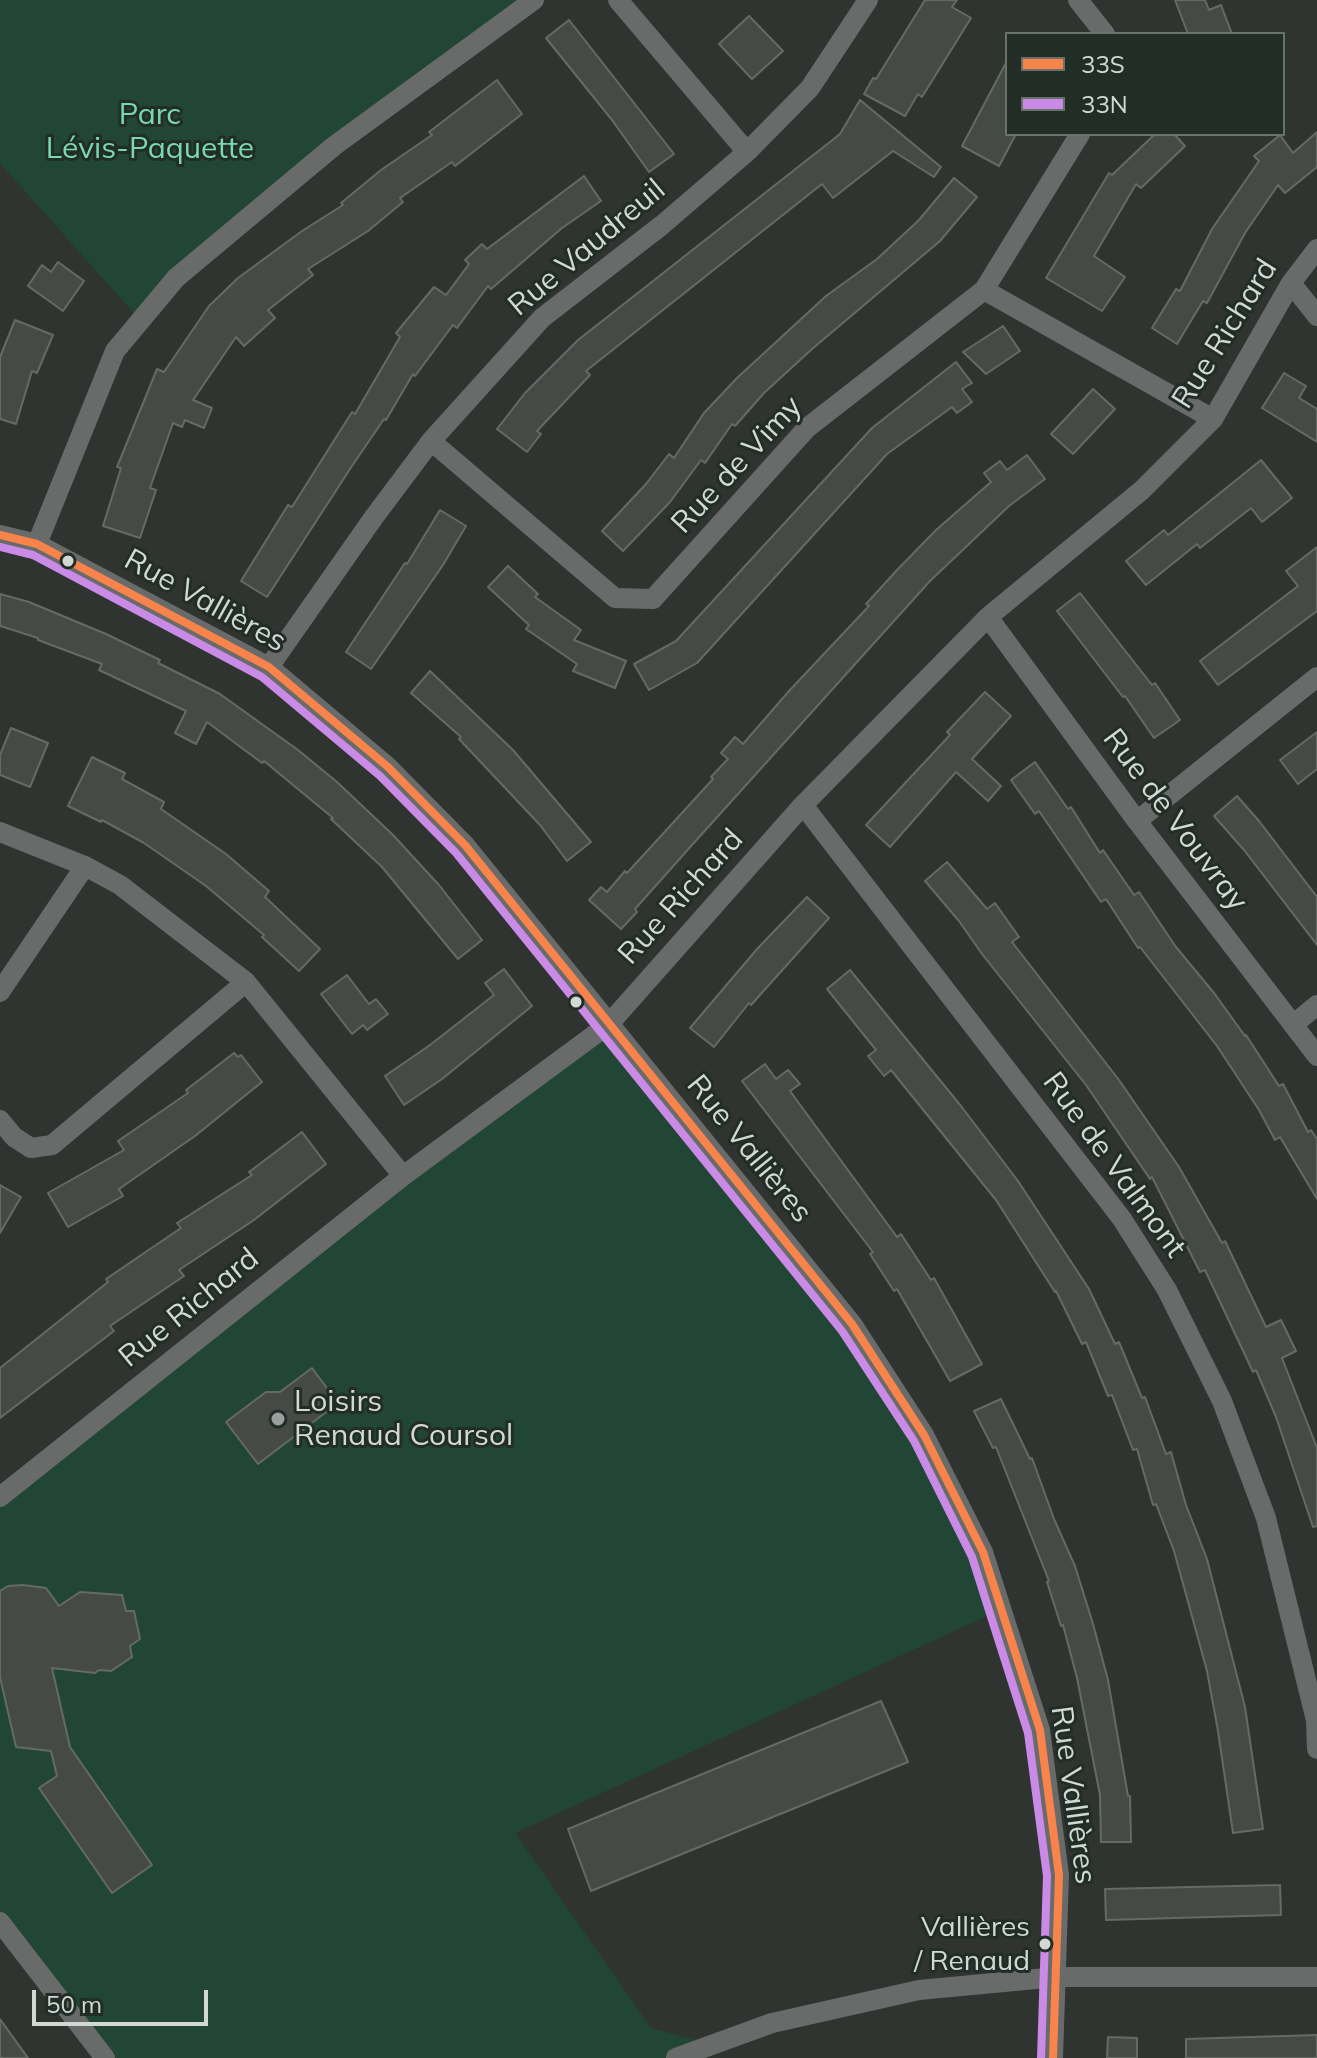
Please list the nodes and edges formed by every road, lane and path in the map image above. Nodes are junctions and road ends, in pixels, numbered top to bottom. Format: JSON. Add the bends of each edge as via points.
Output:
{"nodes":[{"id":1,"x":534,"y":0,"type":"edge"},
{"id":2,"x":618,"y":0,"type":"edge"},
{"id":3,"x":868,"y":0,"type":"edge"},
{"id":4,"x":1078,"y":0,"type":"edge"},
{"id":5,"x":1103,"y":32,"type":"edge"},
{"id":6,"x":1079,"y":136,"type":"edge"},
{"id":7,"x":747,"y":152,"type":"junction"},
{"id":8,"x":1317,"y":249,"type":"edge"},
{"id":9,"x":1291,"y":283,"type":"junction"},
{"id":10,"x":984,"y":290,"type":"junction"},
{"id":11,"x":1317,"y":316,"type":"edge"},
{"id":12,"x":1213,"y":419,"type":"junction"},
{"id":13,"x":431,"y":441,"type":"junction"},
{"id":14,"x":0,"y":535,"type":"edge"},
{"id":15,"x":37,"y":544,"type":"junction"},
{"id":16,"x":988,"y":617,"type":"junction"},
{"id":17,"x":269,"y":667,"type":"junction"},
{"id":18,"x":1317,"y":677,"type":"edge"},
{"id":19,"x":803,"y":805,"type":"junction"},
{"id":20,"x":1137,"y":821,"type":"junction"},
{"id":21,"x":0,"y":832,"type":"edge"},
{"id":22,"x":85,"y":866,"type":"junction"},
{"id":23,"x":246,"y":982,"type":"junction"},
{"id":24,"x":0,"y":992,"type":"edge"},
{"id":25,"x":1317,"y":1005,"type":"edge"},
{"id":26,"x":609,"y":1024,"type":"junction"},
{"id":27,"x":1293,"y":1025,"type":"junction"},
{"id":28,"x":1317,"y":1056,"type":"edge"},
{"id":29,"x":0,"y":1120,"type":"edge"},
{"id":30,"x":403,"y":1176,"type":"junction"},
{"id":31,"x":0,"y":1497,"type":"edge"},
{"id":32,"x":1316,"y":1720,"type":"edge"},
{"id":33,"x":1317,"y":1749,"type":"edge"},
{"id":34,"x":0,"y":1922,"type":"edge"},
{"id":35,"x":1057,"y":1977,"type":"junction"},
{"id":36,"x":1317,"y":1977,"type":"edge"},
{"id":37,"x":710,"y":2051,"type":"edge"},
{"id":38,"x":105,"y":2058,"type":"edge"},
{"id":39,"x":676,"y":2058,"type":"edge"},
{"id":40,"x":1053,"y":2058,"type":"edge"}],
"edges":[{"from":1,"to":15,"type":"street","via":[[334,146],[176,278],[115,351]]},
{"from":2,"to":7,"type":"street"},
{"from":3,"to":7,"type":"street","name":"Rue Vaudreuil","via":[[810,88]]},
{"from":4,"to":5,"type":"street"},
{"from":6,"to":10,"type":"street","name":"Rue de Vimy"},
{"from":7,"to":13,"type":"street","name":"Rue Vaudreuil","via":[[542,318]]},
{"from":8,"to":9,"type":"street","name":"Rue Richard"},
{"from":9,"to":11,"type":"street"},
{"from":9,"to":12,"type":"street","name":"Rue Richard"},
{"from":10,"to":12,"type":"street"},
{"from":10,"to":13,"type":"street","name":"Rue de Vimy","via":[[807,428],[653,599],[615,598]]},
{"from":12,"to":16,"type":"street","name":"Rue Richard","via":[[1142,490]]},
{"from":13,"to":17,"type":"street","name":"Rue Vaudreuil"},
{"from":14,"to":15,"type":"street","name":"Rue Vallières"},
{"from":15,"to":17,"type":"street","name":"Rue Vallières"},
{"from":16,"to":19,"type":"street","name":"Rue Richard"},
{"from":16,"to":20,"type":"street","name":"Rue de Vouvray"},
{"from":17,"to":26,"type":"street","name":"Rue Vallières","via":[[388,767],[465,845]]},
{"from":18,"to":20,"type":"street"},
{"from":19,"to":26,"type":"street","name":"Rue Richard"},
{"from":19,"to":32,"type":"street","name":"Rue de Valmont","via":[[1122,1219],[1167,1290],[1222,1401],[1266,1518]]},
{"from":20,"to":27,"type":"street","name":"Rue de Vouvray"},
{"from":21,"to":22,"type":"street"},
{"from":22,"to":23,"type":"street","via":[[120,885]]},
{"from":22,"to":24,"type":"street"},
{"from":23,"to":29,"type":"street","via":[[52,1145],[31,1148]]},
{"from":23,"to":30,"type":"street"},
{"from":25,"to":27,"type":"street"},
{"from":26,"to":30,"type":"street","name":"Rue Richard"},
{"from":26,"to":35,"type":"street","name":"Rue Vallières","via":[[852,1324],[924,1435],[983,1552],[1040,1730],[1059,1875]]},
{"from":27,"to":28,"type":"street","name":"Rue de Vouvray"},
{"from":30,"to":31,"type":"street","name":"Rue Richard"},
{"from":32,"to":33,"type":"street","name":"Rue de Valmont"},
{"from":34,"to":38,"type":"street"},
{"from":35,"to":36,"type":"street"},
{"from":35,"to":37,"type":"street","via":[[919,1990],[772,2023]]},
{"from":35,"to":40,"type":"street","name":"Rue Vallières"},
{"from":37,"to":39,"type":"street"}]}
